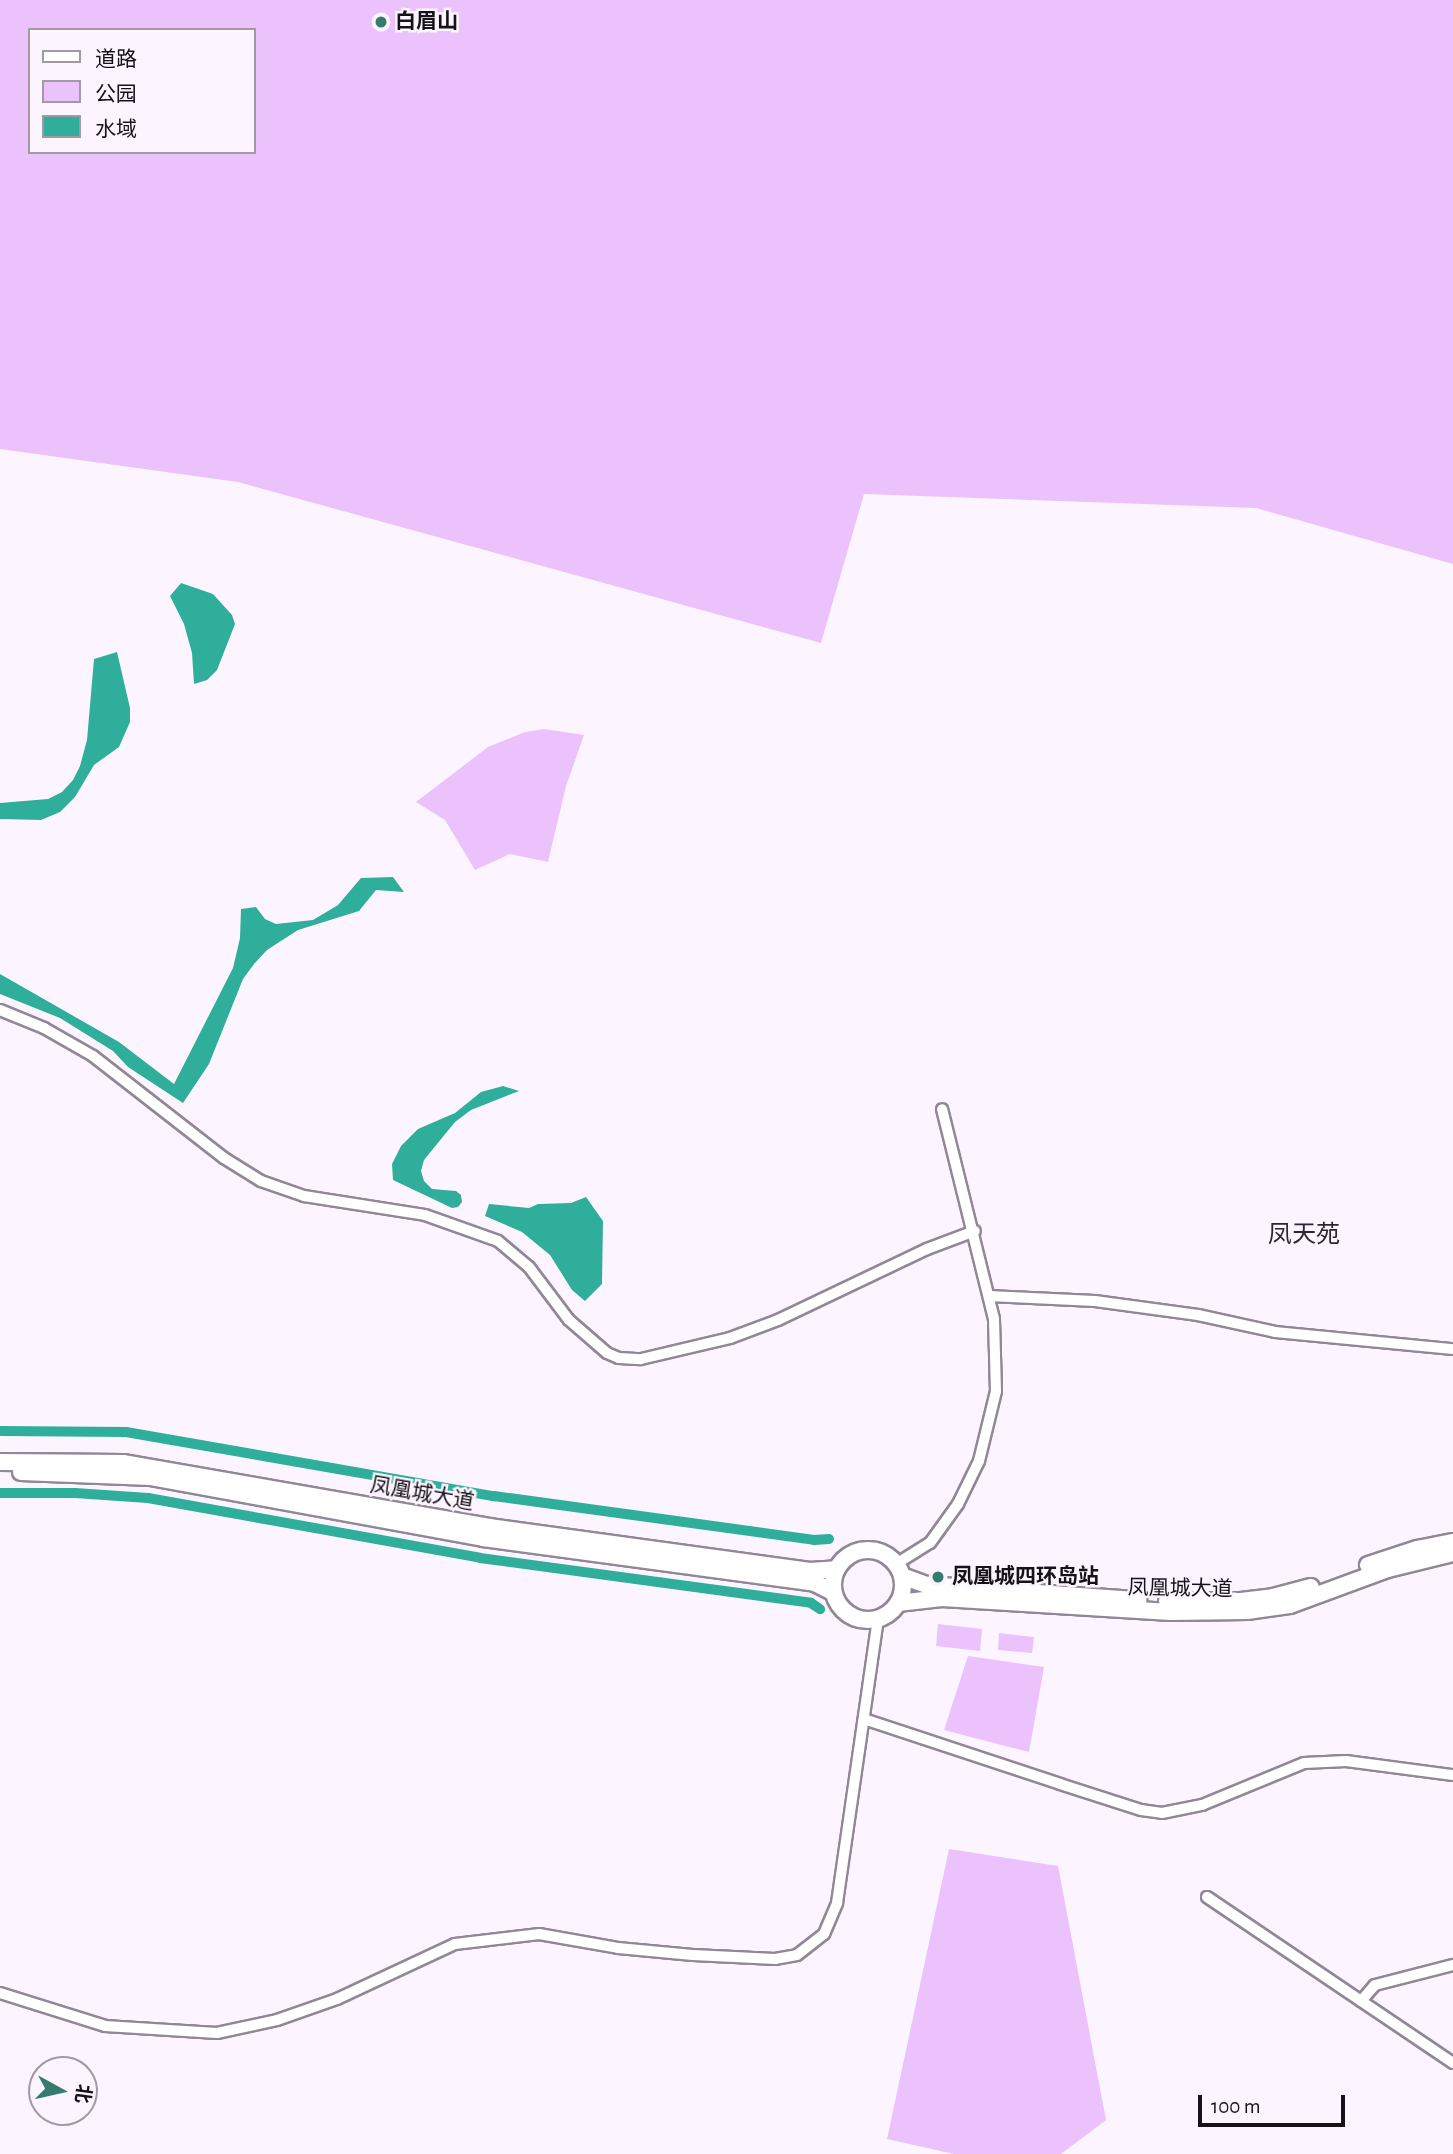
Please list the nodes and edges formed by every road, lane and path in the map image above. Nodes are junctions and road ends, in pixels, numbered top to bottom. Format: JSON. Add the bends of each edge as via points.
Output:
{"nodes":[{"id":1,"x":0,"y":1010,"type":"edge"},
{"id":2,"x":942,"y":1109,"type":"dead end"},
{"id":3,"x":975,"y":1231,"type":"junction"},
{"id":4,"x":989,"y":1296,"type":"junction"},
{"id":5,"x":1453,"y":1349,"type":"edge"},
{"id":6,"x":0,"y":1462,"type":"edge"},
{"id":7,"x":0,"y":1473,"type":"edge"},
{"id":8,"x":1453,"y":1542,"type":"edge"},
{"id":9,"x":1453,"y":1553,"type":"edge"},
{"id":10,"x":836,"y":1569,"type":"junction"},
{"id":11,"x":899,"y":1570,"type":"junction"},
{"id":12,"x":833,"y":1592,"type":"junction"},
{"id":13,"x":898,"y":1603,"type":"junction"},
{"id":14,"x":878,"y":1620,"type":"junction"},
{"id":15,"x":864,"y":1719,"type":"junction"},
{"id":16,"x":1453,"y":1775,"type":"edge"},
{"id":17,"x":1208,"y":1897,"type":"dead end"},
{"id":18,"x":1450,"y":1968,"type":"edge"},
{"id":19,"x":0,"y":1993,"type":"edge"},
{"id":20,"x":1361,"y":2001,"type":"junction"},
{"id":21,"x":1453,"y":2063,"type":"edge"}],
"edges":[{"from":1,"to":3,"type":"street","via":[[93,1056],[224,1158],[261,1181],[304,1196],[425,1214],[498,1241],[529,1267],[569,1320],[619,1358],[641,1359],[730,1338]]},
{"from":2,"to":3,"type":"street"},
{"from":3,"to":4,"type":"street"},
{"from":4,"to":5,"type":"street","via":[[1095,1301],[1198,1315],[1275,1332]]},
{"from":4,"to":11,"type":"street","via":[[997,1343],[996,1379],[979,1461],[958,1504],[930,1543]]},
{"from":6,"to":10,"type":"main road","name":"凤凰城大道","via":[[123,1463],[489,1527],[810,1571]]},
{"from":7,"to":12,"type":"main road","name":"凤凰城大道","via":[[151,1477],[483,1538],[815,1583]]},
{"from":8,"to":11,"type":"main road","name":"凤凰城大道","via":[[1387,1558],[1301,1590],[1241,1601],[1181,1602],[943,1586],[915,1583]]},
{"from":9,"to":13,"type":"main road","name":"凤凰城大道","via":[[1388,1569],[1290,1605],[1247,1611],[1171,1612],[942,1598]]},
{"from":10,"to":11,"type":"main road","via":[[843,1559],[864,1549],[876,1550]]},
{"from":10,"to":12,"type":"main road"},
{"from":11,"to":13,"type":"main road","via":[[903,1590]]},
{"from":12,"to":14,"type":"main road","via":[[844,1613],[855,1619]]},
{"from":13,"to":14,"type":"main road"},
{"from":14,"to":15,"type":"street"},
{"from":15,"to":16,"type":"street","via":[[1162,1813],[1202,1805],[1304,1763],[1346,1761]]},
{"from":15,"to":19,"type":"street","via":[[832,1919],[812,1946],[797,1955],[775,1959],[693,1955],[539,1934],[455,1944],[337,1999],[277,2020],[217,2033],[105,2026]]},
{"from":17,"to":20,"type":"street"},
{"from":18,"to":20,"type":"street","via":[[1375,1985]]},
{"from":20,"to":21,"type":"street"}]}
